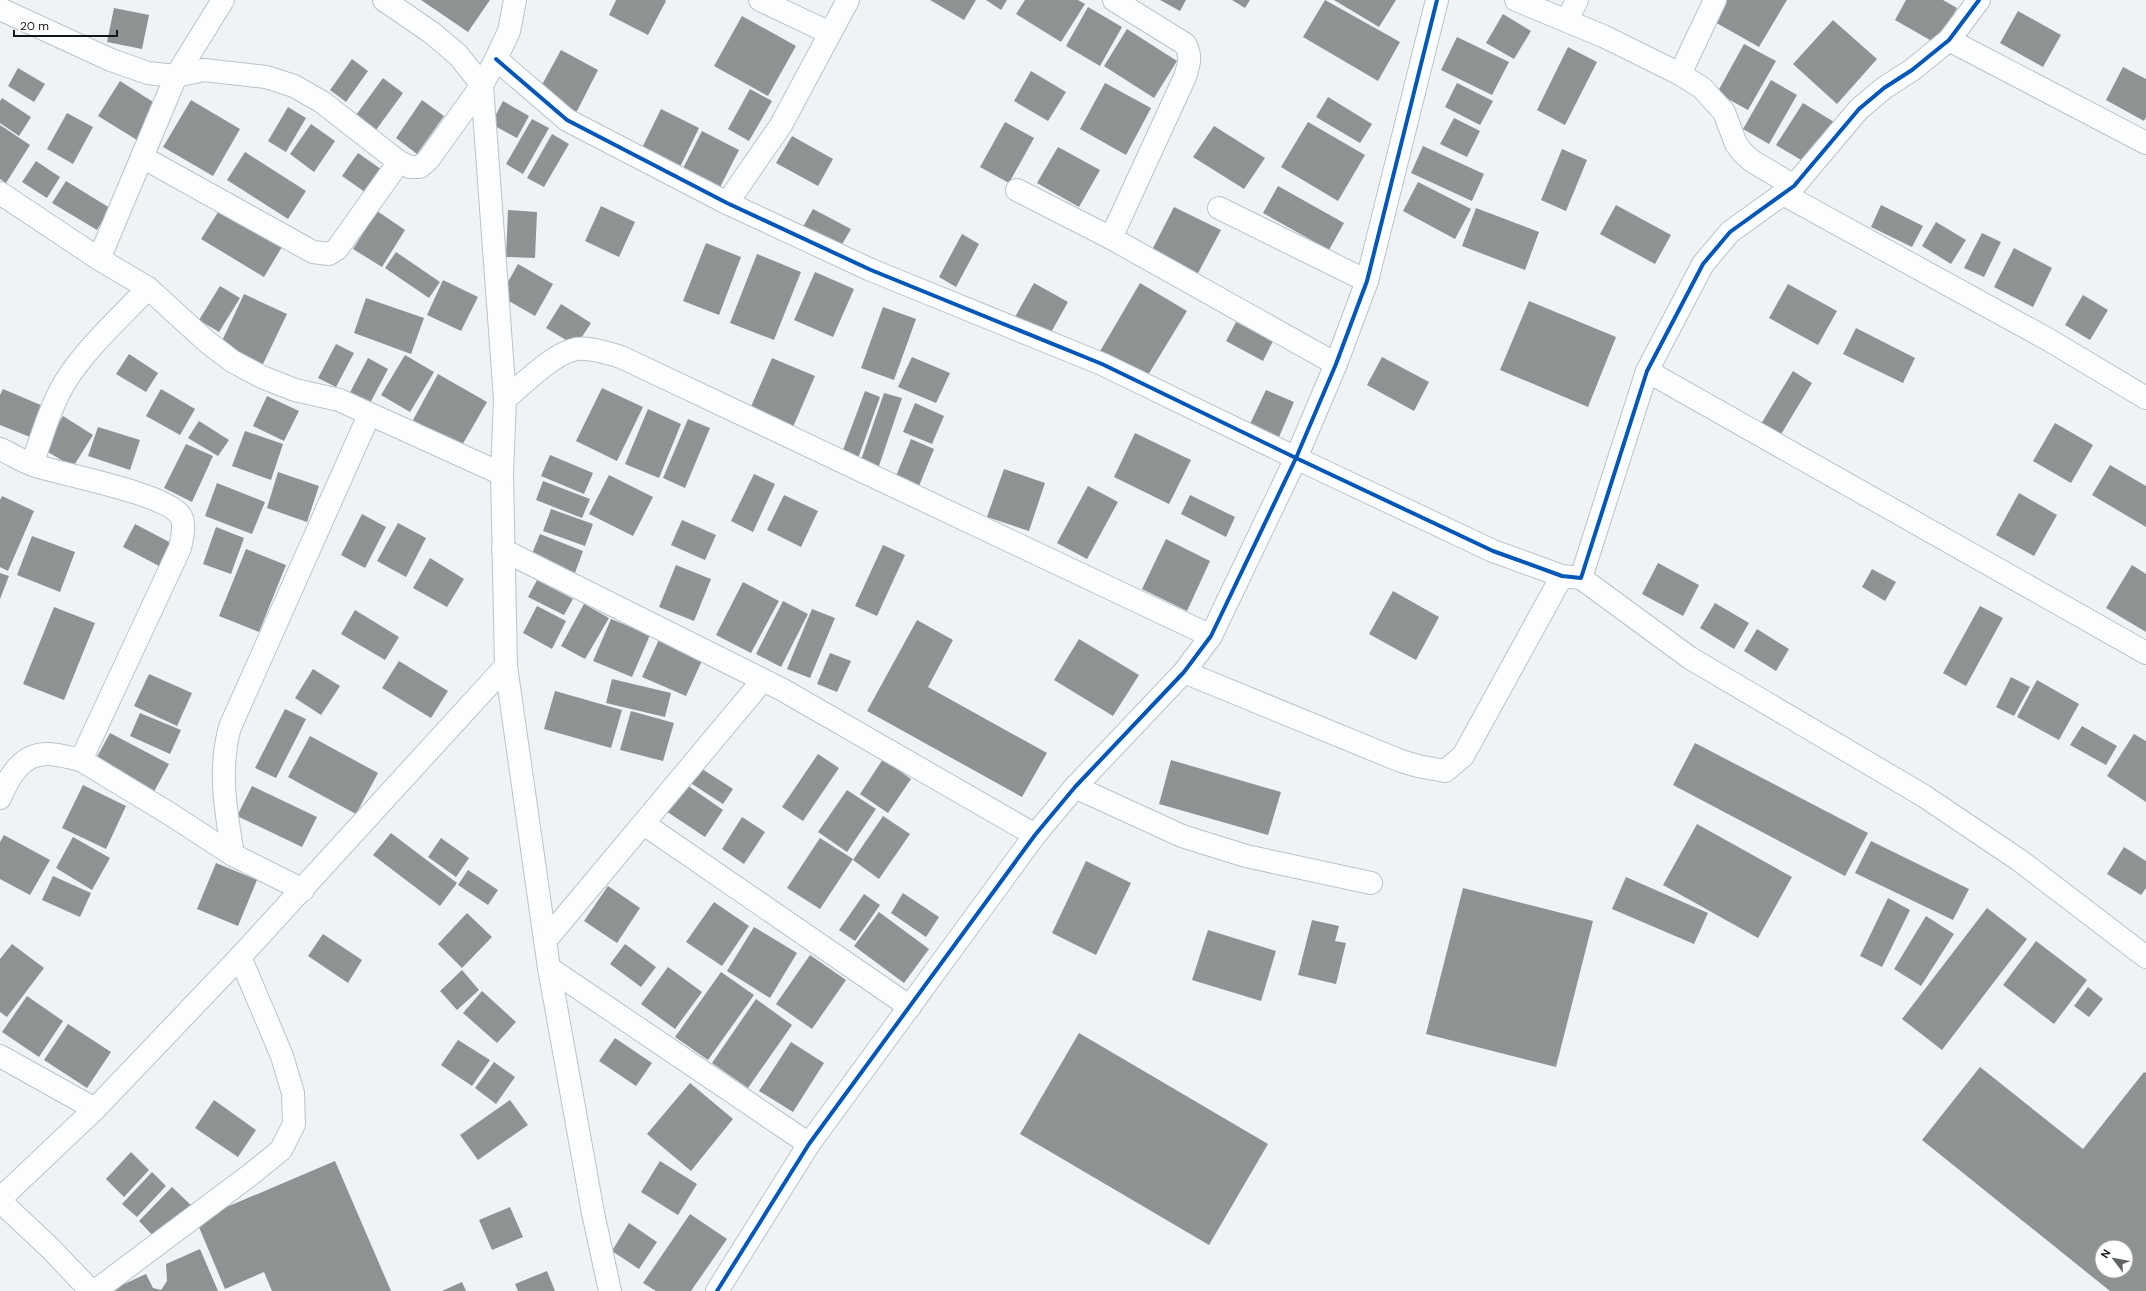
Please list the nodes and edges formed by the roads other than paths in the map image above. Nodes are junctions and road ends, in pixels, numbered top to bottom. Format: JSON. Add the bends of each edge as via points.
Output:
{"nodes":[{"id":1,"x":223,"y":0,"type":"edge"},
{"id":2,"x":384,"y":0,"type":"edge"},
{"id":3,"x":515,"y":0,"type":"edge"},
{"id":4,"x":760,"y":0,"type":"edge"},
{"id":5,"x":848,"y":0,"type":"edge"},
{"id":6,"x":1114,"y":0,"type":"edge"},
{"id":7,"x":1438,"y":0,"type":"edge"},
{"id":8,"x":1516,"y":0,"type":"edge"},
{"id":9,"x":1577,"y":0,"type":"edge"},
{"id":10,"x":1715,"y":0,"type":"edge"},
{"id":11,"x":1979,"y":0,"type":"edge"},
{"id":12,"x":0,"y":9,"type":"edge"},
{"id":13,"x":1568,"y":20,"type":"junction"},
{"id":14,"x":830,"y":33,"type":"junction"},
{"id":15,"x":1950,"y":40,"type":"junction"},
{"id":16,"x":496,"y":59,"type":"junction"},
{"id":17,"x":1680,"y":74,"type":"junction"},
{"id":18,"x":176,"y":76,"type":"junction"},
{"id":19,"x":482,"y":85,"type":"junction"},
{"id":20,"x":2146,"y":142,"type":"edge"},
{"id":21,"x":142,"y":157,"type":"junction"},
{"id":22,"x":399,"y":162,"type":"junction"},
{"id":23,"x":1017,"y":190,"type":"dead end"},
{"id":24,"x":1788,"y":190,"type":"junction"},
{"id":25,"x":0,"y":193,"type":"edge"},
{"id":26,"x":727,"y":203,"type":"junction"},
{"id":27,"x":1219,"y":208,"type":"dead end"},
{"id":28,"x":1111,"y":238,"type":"junction"},
{"id":29,"x":99,"y":259,"type":"junction"},
{"id":30,"x":1367,"y":281,"type":"junction"},
{"id":31,"x":148,"y":288,"type":"junction"},
{"id":32,"x":1336,"y":364,"type":"junction"},
{"id":33,"x":1647,"y":371,"type":"junction"},
{"id":34,"x":2146,"y":398,"type":"edge"},
{"id":35,"x":505,"y":399,"type":"junction"},
{"id":36,"x":369,"y":415,"type":"junction"},
{"id":37,"x":0,"y":449,"type":"edge"},
{"id":38,"x":1296,"y":458,"type":"junction"},
{"id":39,"x":32,"y":464,"type":"junction"},
{"id":40,"x":502,"y":474,"type":"junction"},
{"id":41,"x":503,"y":550,"type":"junction"},
{"id":42,"x":1572,"y":577,"type":"junction"},
{"id":43,"x":1211,"y":636,"type":"junction"},
{"id":44,"x":2146,"y":653,"type":"edge"},
{"id":45,"x":506,"y":666,"type":"junction"},
{"id":46,"x":1184,"y":672,"type":"junction"},
{"id":47,"x":763,"y":680,"type":"junction"},
{"id":48,"x":82,"y":760,"type":"junction"},
{"id":49,"x":1075,"y":787,"type":"junction"},
{"id":50,"x":0,"y":798,"type":"edge"},
{"id":51,"x":644,"y":824,"type":"junction"},
{"id":52,"x":1035,"y":835,"type":"junction"},
{"id":53,"x":233,"y":855,"type":"junction"},
{"id":54,"x":1371,"y":883,"type":"dead end"},
{"id":55,"x":303,"y":890,"type":"junction"},
{"id":56,"x":546,"y":941,"type":"junction"},
{"id":57,"x":240,"y":957,"type":"junction"},
{"id":58,"x":2146,"y":957,"type":"edge"},
{"id":59,"x":549,"y":968,"type":"junction"},
{"id":60,"x":910,"y":1007,"type":"junction"},
{"id":61,"x":0,"y":1056,"type":"edge"},
{"id":62,"x":95,"y":1109,"type":"junction"},
{"id":63,"x":809,"y":1144,"type":"junction"},
{"id":64,"x":0,"y":1200,"type":"edge"},
{"id":65,"x":91,"y":1291,"type":"edge"},
{"id":66,"x":95,"y":1291,"type":"edge"},
{"id":67,"x":610,"y":1291,"type":"edge"},
{"id":68,"x":717,"y":1291,"type":"edge"}],
"edges":[{"from":1,"to":18,"type":"street"},
{"from":2,"to":19,"type":"street","via":[[432,33],[458,55]]},
{"from":3,"to":16,"type":"street","via":[[509,31]]},
{"from":4,"to":14,"type":"street"},
{"from":5,"to":14,"type":"street"},
{"from":6,"to":28,"type":"street","via":[[1185,44],[1190,52],[1185,77]]},
{"from":7,"to":30,"type":"street"},
{"from":8,"to":13,"type":"street"},
{"from":9,"to":13,"type":"street"},
{"from":10,"to":17,"type":"street"},
{"from":11,"to":15,"type":"street"},
{"from":12,"to":18,"type":"street","via":[[111,60],[148,73]]},
{"from":13,"to":17,"type":"street"},
{"from":14,"to":26,"type":"street","via":[[781,125]]},
{"from":15,"to":20,"type":"street"},
{"from":15,"to":24,"type":"street","via":[[1859,109]]},
{"from":16,"to":19,"type":"street"},
{"from":16,"to":26,"type":"street","via":[[567,120]]},
{"from":17,"to":24,"type":"street","via":[[1702,88],[1724,112],[1736,144],[1743,153]]},
{"from":18,"to":21,"type":"street"},
{"from":18,"to":22,"type":"street","via":[[204,70],[266,77],[294,86],[322,102]]},
{"from":19,"to":22,"type":"street","via":[[420,167],[410,168]]},
{"from":19,"to":35,"type":"street"},
{"from":21,"to":22,"type":"street","via":[[313,252],[328,254],[337,250]]},
{"from":21,"to":29,"type":"street"},
{"from":23,"to":28,"type":"street"},
{"from":24,"to":33,"type":"street","via":[[1730,232],[1703,264]]},
{"from":24,"to":34,"type":"street"},
{"from":25,"to":29,"type":"street"},
{"from":26,"to":38,"type":"street","via":[[871,270],[1102,364]]},
{"from":27,"to":30,"type":"street"},
{"from":28,"to":32,"type":"street"},
{"from":29,"to":31,"type":"street"},
{"from":30,"to":32,"type":"street"},
{"from":31,"to":36,"type":"street","via":[[232,361],[282,385],[339,400]]},
{"from":31,"to":39,"type":"street","via":[[84,357],[65,382]]},
{"from":32,"to":38,"type":"street"},
{"from":33,"to":42,"type":"street"},
{"from":33,"to":44,"type":"street"},
{"from":35,"to":40,"type":"street"},
{"from":35,"to":43,"type":"street","via":[[559,356],[577,349],[602,351],[621,357]]},
{"from":36,"to":40,"type":"street"},
{"from":36,"to":53,"type":"street","via":[[230,727],[223,766],[226,813]]},
{"from":37,"to":39,"type":"street"},
{"from":38,"to":42,"type":"street","via":[[1493,551]]},
{"from":38,"to":43,"type":"street"},
{"from":39,"to":48,"type":"street","via":[[169,505],[180,516],[183,532],[180,548]]},
{"from":40,"to":41,"type":"street"},
{"from":41,"to":45,"type":"street"},
{"from":41,"to":47,"type":"street"},
{"from":42,"to":46,"type":"street","via":[[1462,756],[1445,770],[1401,761]]},
{"from":42,"to":58,"type":"street","via":[[1690,658],[1924,796],[2019,860]]},
{"from":43,"to":46,"type":"street"},
{"from":45,"to":55,"type":"street"},
{"from":45,"to":56,"type":"street"},
{"from":46,"to":49,"type":"street"},
{"from":47,"to":51,"type":"street"},
{"from":47,"to":52,"type":"street"},
{"from":48,"to":50,"type":"street","via":[[48,754],[35,756],[18,765]]},
{"from":48,"to":53,"type":"street"},
{"from":49,"to":52,"type":"street"},
{"from":49,"to":54,"type":"street","via":[[1182,836],[1246,856]]},
{"from":51,"to":56,"type":"street"},
{"from":51,"to":60,"type":"street"},
{"from":52,"to":60,"type":"street"},
{"from":53,"to":55,"type":"street"},
{"from":55,"to":57,"type":"street"},
{"from":56,"to":59,"type":"street"},
{"from":57,"to":62,"type":"street"},
{"from":57,"to":66,"type":"street","via":[[282,1056],[293,1093],[294,1124],[281,1150]]},
{"from":59,"to":63,"type":"street"},
{"from":59,"to":67,"type":"street","via":[[593,1213]]},
{"from":60,"to":63,"type":"street"},
{"from":61,"to":62,"type":"street"},
{"from":62,"to":64,"type":"street"},
{"from":63,"to":68,"type":"street"},
{"from":64,"to":65,"type":"street"}]}
